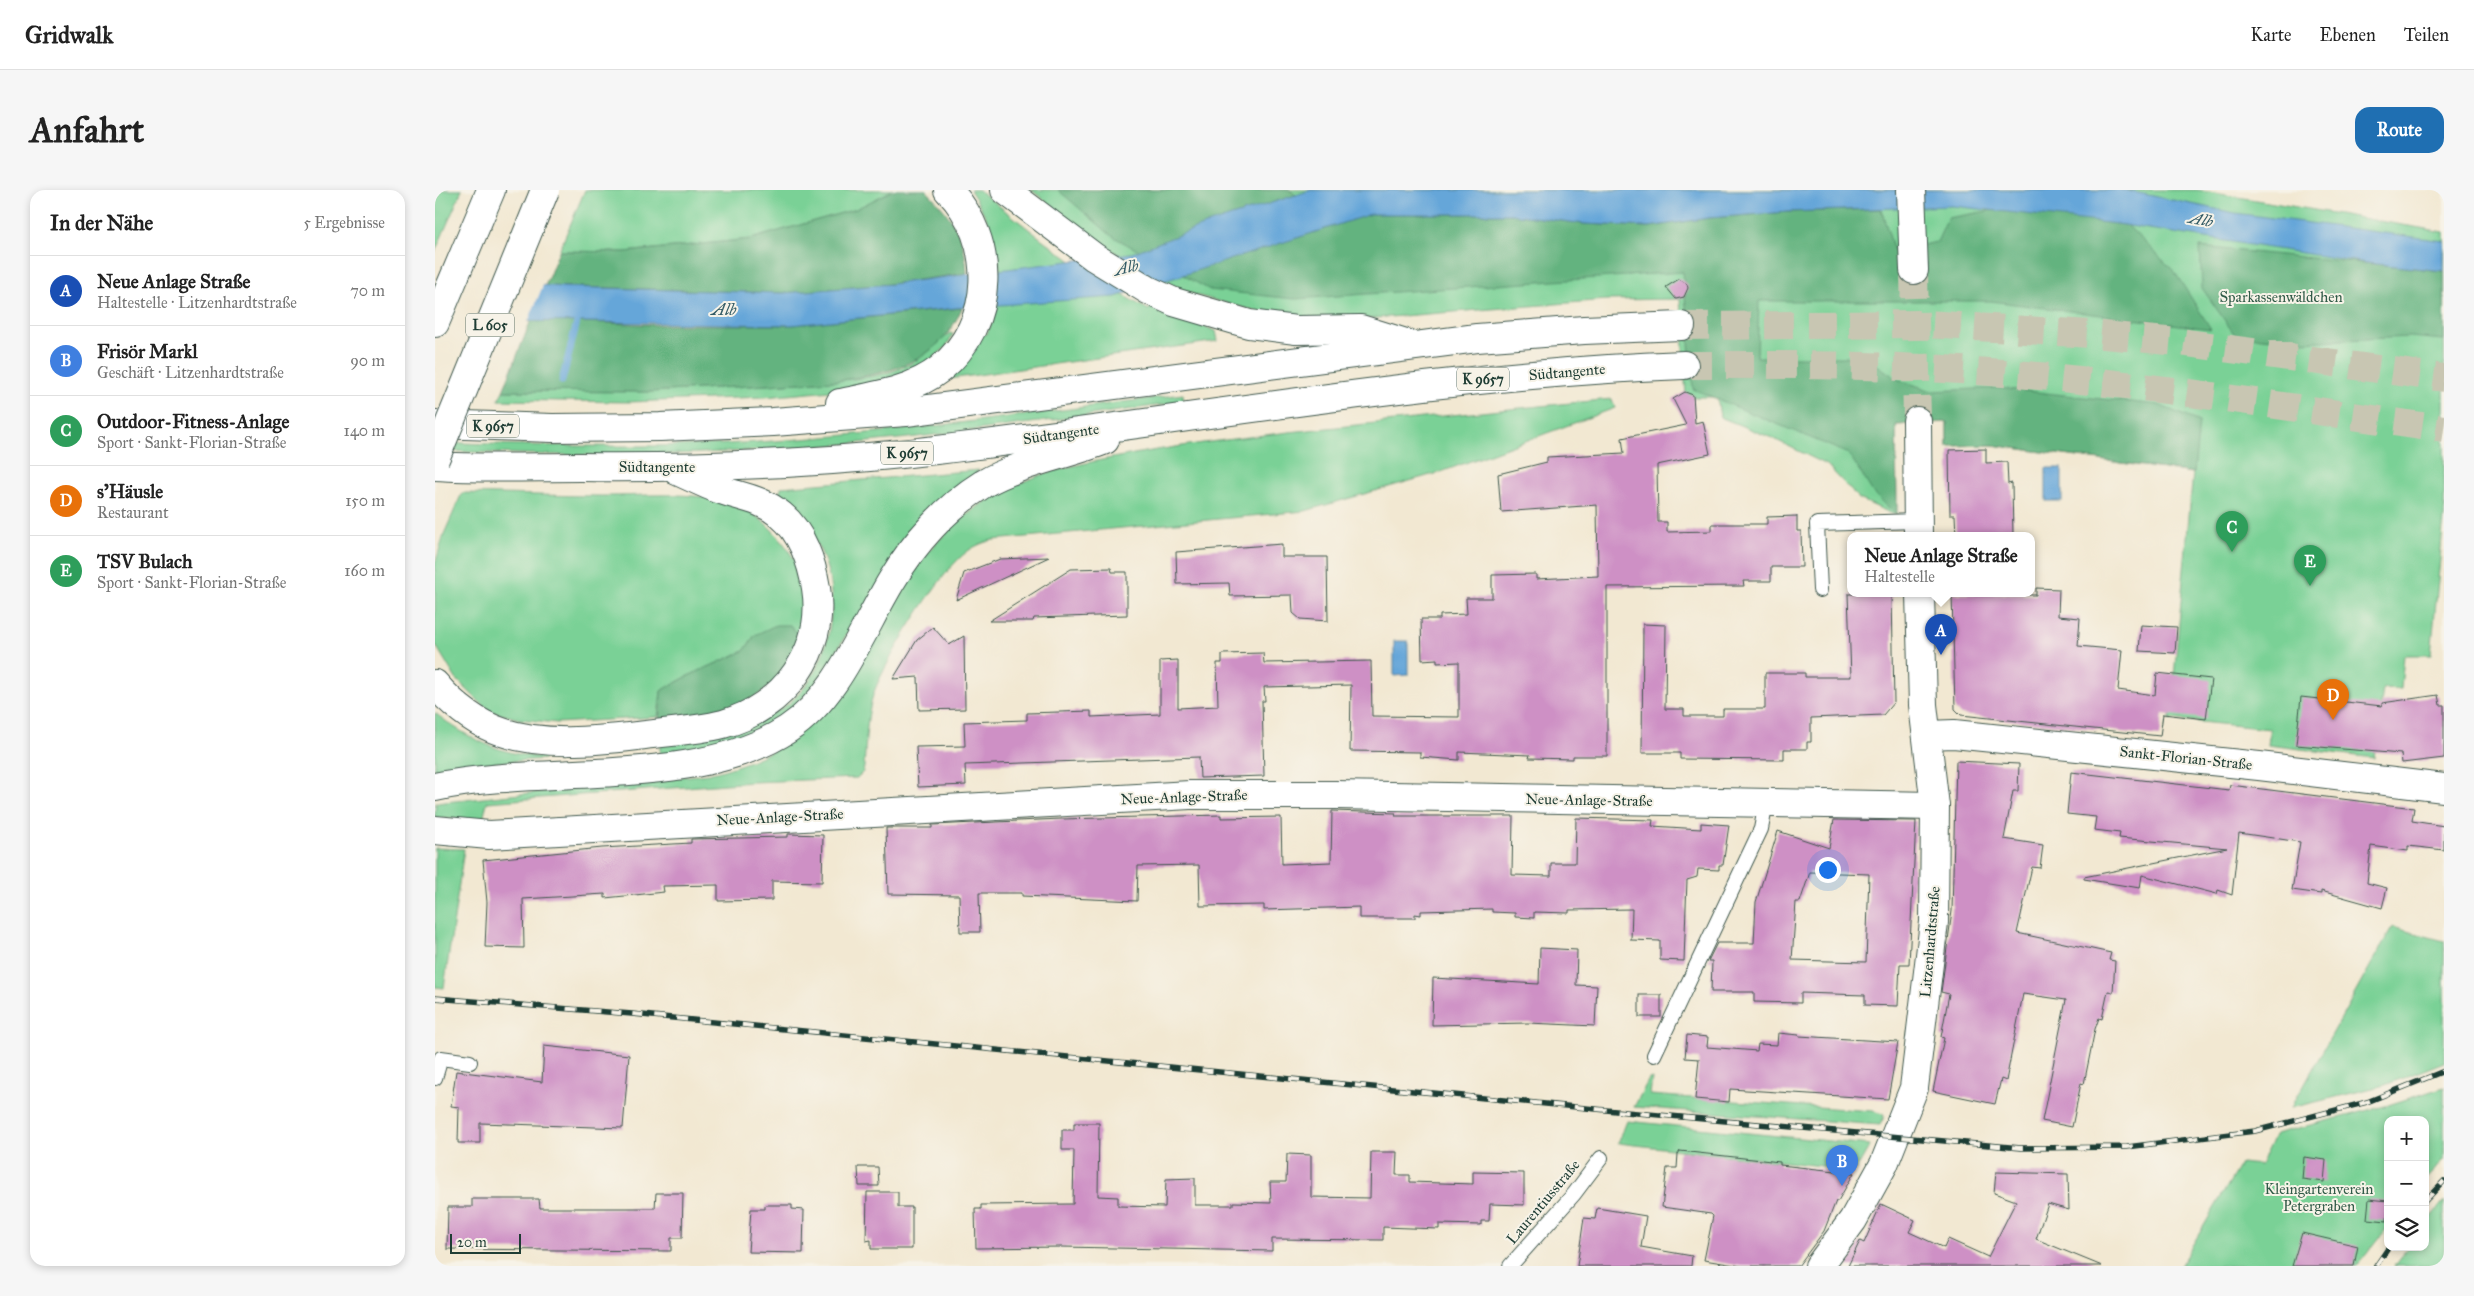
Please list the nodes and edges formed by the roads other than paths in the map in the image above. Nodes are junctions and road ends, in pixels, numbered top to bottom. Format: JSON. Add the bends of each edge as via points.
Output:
{"nodes":[{"id":1,"x":491,"y":190,"type":"edge"},
{"id":2,"x":545,"y":190,"type":"edge"},
{"id":3,"x":948,"y":190,"type":"edge"},
{"id":4,"x":1005,"y":190,"type":"edge"},
{"id":5,"x":1912,"y":203,"type":"edge"},
{"id":6,"x":1914,"y":260,"type":"tunnel mouth"},
{"id":7,"x":435,"y":323,"type":"edge"},
{"id":8,"x":1681,"y":326,"type":"tunnel mouth"},
{"id":9,"x":1412,"y":345,"type":"junction"},
{"id":10,"x":1684,"y":365,"type":"tunnel mouth"},
{"id":11,"x":1917,"y":421,"type":"tunnel mouth"},
{"id":12,"x":773,"y":422,"type":"junction"},
{"id":13,"x":1143,"y":423,"type":"junction"},
{"id":14,"x":435,"y":424,"type":"edge"},
{"id":15,"x":435,"y":459,"type":"edge"},
{"id":16,"x":435,"y":466,"type":"edge"},
{"id":17,"x":669,"y":468,"type":"junction"},
{"id":18,"x":1918,"y":528,"type":"edge"},
{"id":19,"x":1820,"y":590,"type":"dead end"},
{"id":20,"x":1920,"y":597,"type":"edge"},
{"id":21,"x":435,"y":684,"type":"edge"},
{"id":22,"x":1927,"y":735,"type":"junction"},
{"id":23,"x":435,"y":787,"type":"edge"},
{"id":24,"x":2444,"y":788,"type":"edge"},
{"id":25,"x":1766,"y":803,"type":"junction"},
{"id":26,"x":1935,"y":806,"type":"junction"},
{"id":27,"x":435,"y":830,"type":"edge"},
{"id":28,"x":1654,"y":1055,"type":"dead end"},
{"id":29,"x":470,"y":1062,"type":"dead end"},
{"id":30,"x":435,"y":1078,"type":"edge"},
{"id":31,"x":1601,"y":1158,"type":"dead end"},
{"id":32,"x":1510,"y":1266,"type":"edge"},
{"id":33,"x":1819,"y":1266,"type":"edge"}],
"edges":[{"from":1,"to":7,"type":"main road"},
{"from":2,"to":15,"type":"main road","number":"L 605","bridge":true},
{"from":3,"to":12,"type":"main road","via":[[969,216],[981,252],[983,294],[979,313],[962,345],[940,369],[915,384]]},
{"from":4,"to":9,"type":"main road","via":[[1094,257],[1174,302],[1249,324],[1296,330],[1361,329]]},
{"from":5,"to":6,"type":"main road"},
{"from":8,"to":9,"type":"main road","number":"K 9657","via":[[1584,330]]},
{"from":9,"to":12,"type":"main road","number":"K 9657","via":[[906,412]]},
{"from":10,"to":13,"type":"main road","name":"Südtangente","number":"K 9657","via":[[1453,382]]},
{"from":11,"to":18,"type":"main road"},
{"from":12,"to":14,"type":"main road","number":"K 9657","via":[[552,428]]},
{"from":13,"to":17,"type":"main road","name":"Südtangente","number":"K 9657","via":[[899,454]]},
{"from":13,"to":23,"type":"main road","via":[[1080,450],[1034,462],[1003,475],[983,484],[960,502],[919,542],[892,580],[836,679],[814,706],[789,728],[752,748],[715,759],[658,768],[487,780]]},
{"from":16,"to":17,"type":"main road","name":"Südtangente","number":"K 9657"},
{"from":17,"to":21,"type":"main road","via":[[717,489],[754,498],[783,516],[811,563],[818,599],[813,638],[797,674],[769,702],[748,715],[722,724],[609,739],[532,739],[502,732],[473,719]]},
{"from":18,"to":19,"type":"lane","via":[[1817,524]]},
{"from":20,"to":22,"type":"main road","name":"Litzenhardtstraße"},
{"from":22,"to":24,"type":"main road","name":"Sankt-Florian-Straße","via":[[1954,734]]},
{"from":22,"to":26,"type":"main road","name":"Litzenhardtstraße"},
{"from":25,"to":26,"type":"main road","name":"Neue-Anlage-Straße"},
{"from":25,"to":27,"type":"main road","name":"Neue-Anlage-Straße","via":[[1190,795],[489,835]]},
{"from":25,"to":28,"type":"lane","via":[[1761,829]]},
{"from":26,"to":33,"type":"main road","name":"Litzenhardtstraße","via":[[1934,922],[1914,1088],[1884,1164],[1853,1220]]},
{"from":29,"to":30,"type":"lane","via":[[441,1058]]},
{"from":31,"to":32,"type":"lane","name":"Laurentiusstraße","via":[[1574,1194]]}]}
